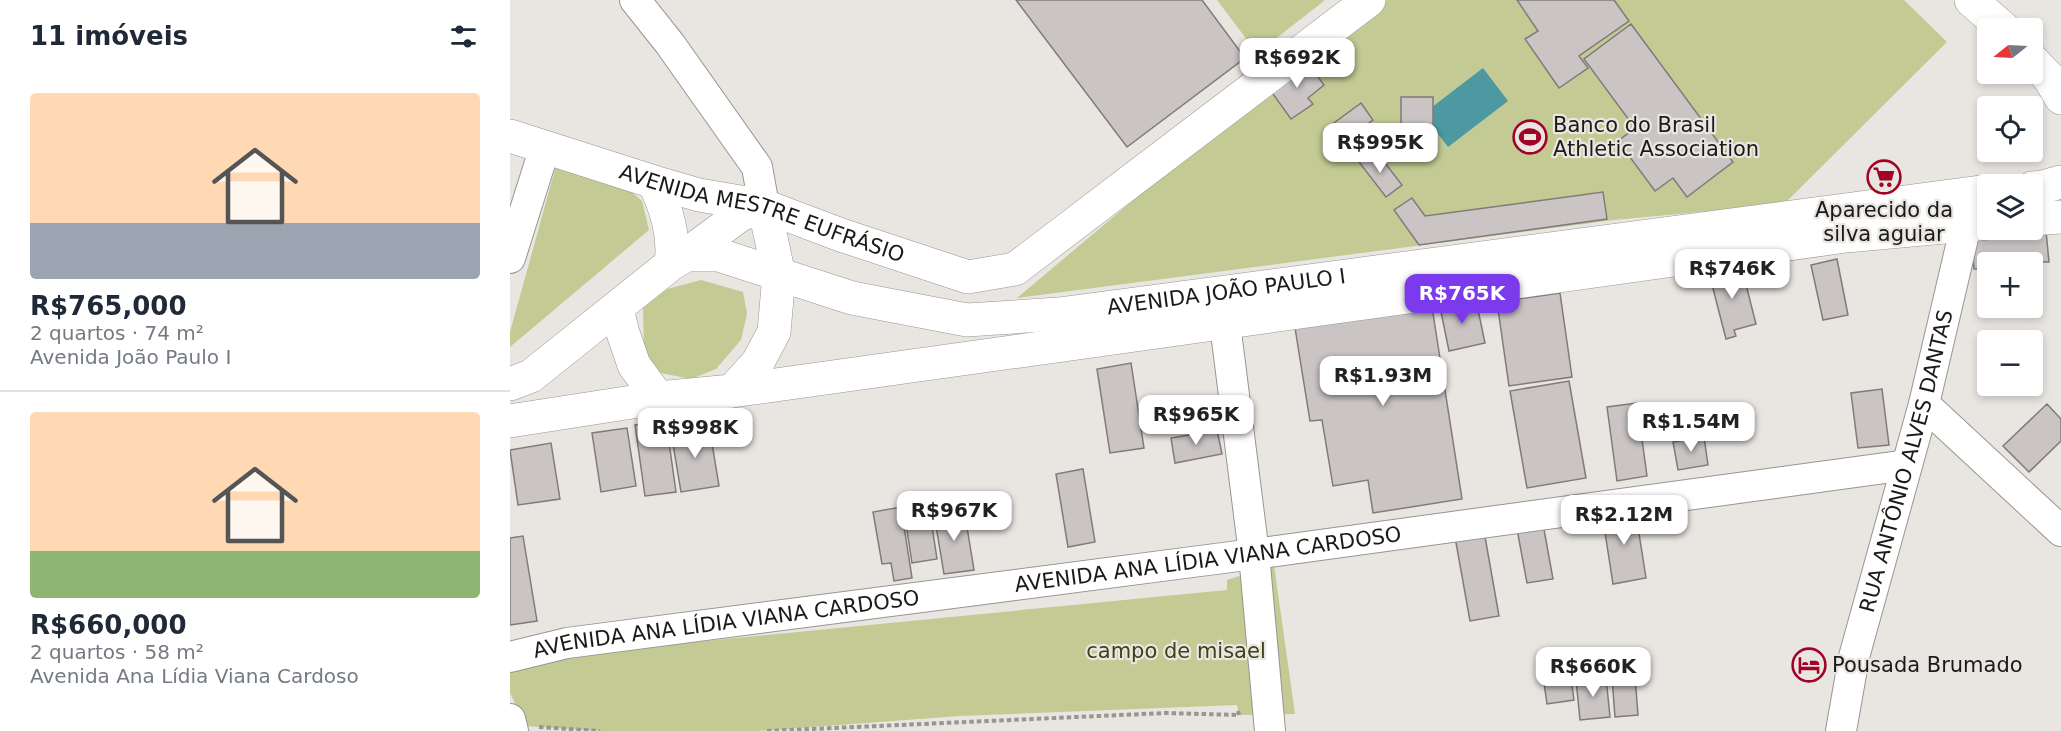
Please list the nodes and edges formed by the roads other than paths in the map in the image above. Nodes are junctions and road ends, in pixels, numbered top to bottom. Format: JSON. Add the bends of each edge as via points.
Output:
{"nodes":[{"id":1,"x":635,"y":0,"type":"edge"},
{"id":2,"x":1369,"y":0,"type":"edge"},
{"id":3,"x":1971,"y":0,"type":"edge"},
{"id":4,"x":1991,"y":18,"type":"edge"},
{"id":5,"x":510,"y":136,"type":"edge"},
{"id":6,"x":545,"y":147,"type":"junction"},
{"id":7,"x":654,"y":182,"type":"junction"},
{"id":8,"x":2061,"y":182,"type":"edge"},
{"id":9,"x":2043,"y":187,"type":"edge"},
{"id":10,"x":1976,"y":192,"type":"edge"},
{"id":11,"x":764,"y":206,"type":"junction"},
{"id":12,"x":2061,"y":217,"type":"edge"},
{"id":13,"x":2043,"y":218,"type":"edge"},
{"id":14,"x":1977,"y":224,"type":"edge"},
{"id":15,"x":510,"y":258,"type":"edge"},
{"id":16,"x":679,"y":260,"type":"junction"},
{"id":17,"x":780,"y":275,"type":"junction"},
{"id":18,"x":617,"y":309,"type":"junction"},
{"id":19,"x":1225,"y":324,"type":"junction"},
{"id":20,"x":510,"y":384,"type":"edge"},
{"id":21,"x":732,"y":390,"type":"junction"},
{"id":22,"x":658,"y":398,"type":"junction"},
{"id":23,"x":1924,"y":404,"type":"junction"},
{"id":24,"x":510,"y":422,"type":"edge"},
{"id":25,"x":1907,"y":465,"type":"junction"},
{"id":26,"x":2061,"y":531,"type":"edge"},
{"id":27,"x":1254,"y":554,"type":"junction"},
{"id":28,"x":510,"y":657,"type":"edge"},
{"id":29,"x":1270,"y":731,"type":"edge"},
{"id":30,"x":1841,"y":731,"type":"edge"}],
"edges":[{"from":1,"to":11,"type":"street","via":[[757,167]]},
{"from":2,"to":11,"type":"main road","name":"AVENIDA MESTRE EUFRÁSIO","via":[[1015,269],[968,277]]},
{"from":3,"to":4,"type":"main road"},
{"from":5,"to":6,"type":"main road","name":"AVENIDA MESTRE EUFRÁSIO"},
{"from":6,"to":7,"type":"main road","name":"AVENIDA MESTRE EUFRÁSIO"},
{"from":6,"to":15,"type":"street"},
{"from":7,"to":11,"type":"main road","name":"AVENIDA MESTRE EUFRÁSIO","via":[[699,195]]},
{"from":7,"to":16,"type":"main road"},
{"from":8,"to":9,"type":"main road"},
{"from":10,"to":14,"type":"street","name":"RUA ANTÔNIO ALVES DANTAS"},
{"from":10,"to":17,"type":"main road","name":"AVENIDA JOÃO PAULO I","via":[[1059,314],[967,320],[852,298]]},
{"from":11,"to":16,"type":"main road","via":[[740,214]]},
{"from":11,"to":17,"type":"main road"},
{"from":12,"to":13,"type":"main road"},
{"from":14,"to":19,"type":"main road","name":"AVENIDA JOÃO PAULO I","via":[[1846,236]]},
{"from":14,"to":23,"type":"street","name":"RUA ANTÔNIO ALVES DANTAS"},
{"from":16,"to":17,"type":"main road","name":"AVENIDA JOÃO PAULO I","via":[[719,255]]},
{"from":16,"to":18,"type":"main road"},
{"from":17,"to":21,"type":"main road","via":[[774,332],[758,362]]},
{"from":18,"to":20,"type":"main road","via":[[531,376]]},
{"from":18,"to":22,"type":"main road","via":[[634,365]]},
{"from":19,"to":21,"type":"main road","name":"AVENIDA JOÃO PAULO I"},
{"from":19,"to":27,"type":"street"},
{"from":21,"to":22,"type":"main road","name":"AVENIDA JOÃO PAULO I"},
{"from":22,"to":24,"type":"main road","name":"AVENIDA JOÃO PAULO I"},
{"from":23,"to":25,"type":"street","name":"RUA ANTÔNIO ALVES DANTAS"},
{"from":23,"to":26,"type":"street"},
{"from":25,"to":27,"type":"street","name":"AVENIDA ANA LÍDIA VIANA CARDOSO"},
{"from":25,"to":30,"type":"street","name":"RUA ANTÔNIO ALVES DANTAS","via":[[1854,657]]},
{"from":27,"to":28,"type":"street","name":"AVENIDA ANA LÍDIA VIANA CARDOSO","via":[[567,643]]},
{"from":27,"to":29,"type":"street"}]}
